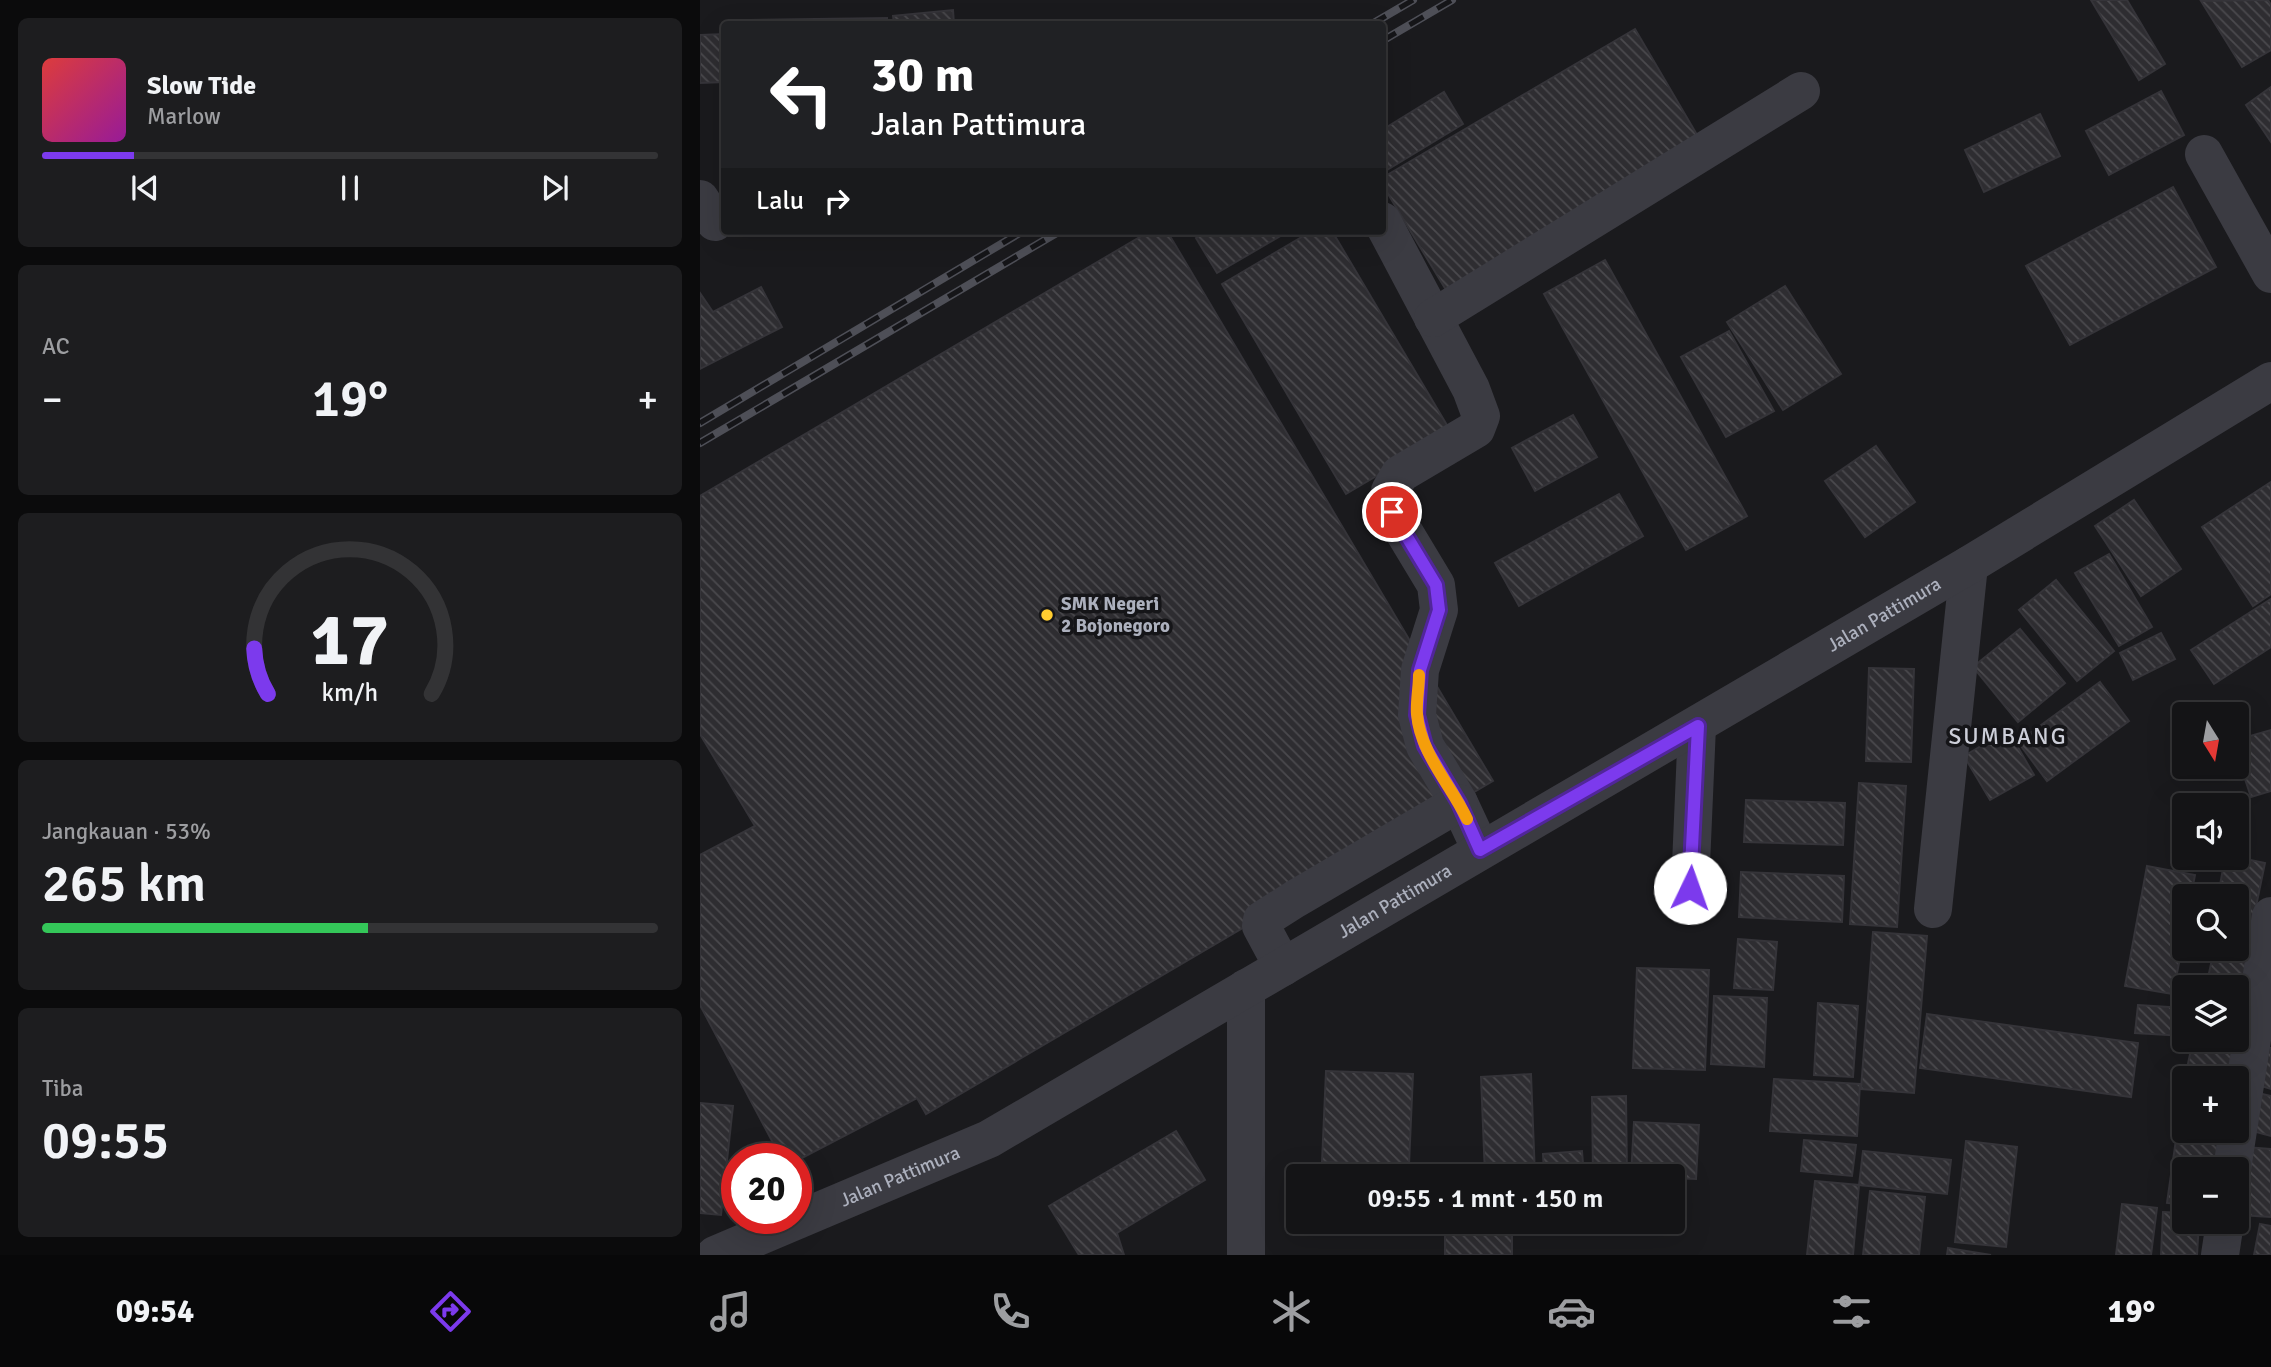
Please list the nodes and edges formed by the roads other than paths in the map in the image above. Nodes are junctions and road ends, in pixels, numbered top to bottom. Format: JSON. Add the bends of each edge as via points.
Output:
{"nodes":[{"id":1,"x":1801,"y":91,"type":"dead end"},
{"id":2,"x":2204,"y":154,"type":"dead end"},
{"id":3,"x":1386,"y":229,"type":"edge"},
{"id":4,"x":2271,"y":274,"type":"edge"},
{"id":5,"x":1433,"y":318,"type":"junction"},
{"id":6,"x":2271,"y":381,"type":"edge"},
{"id":7,"x":1969,"y":565,"type":"junction"},
{"id":8,"x":1698,"y":726,"type":"junction"},
{"id":9,"x":1459,"y":803,"type":"junction"},
{"id":10,"x":1480,"y":850,"type":"junction"},
{"id":11,"x":1690,"y":888,"type":"dead end"},
{"id":12,"x":1933,"y":909,"type":"dead end"},
{"id":13,"x":2271,"y":916,"type":"edge"},
{"id":14,"x":1283,"y":967,"type":"junction"},
{"id":15,"x":1246,"y":988,"type":"junction"},
{"id":16,"x":2234,"y":1157,"type":"edge"},
{"id":17,"x":2223,"y":1234,"type":"edge"},
{"id":18,"x":775,"y":1243,"type":"edge"},
{"id":19,"x":715,"y":1255,"type":"edge"},
{"id":20,"x":1246,"y":1255,"type":"edge"},
{"id":21,"x":2220,"y":1255,"type":"edge"}],
"edges":[{"from":1,"to":5,"type":"street"},
{"from":2,"to":4,"type":"street"},
{"from":3,"to":5,"type":"street"},
{"from":5,"to":9,"type":"street","via":[[1481,416],[1476,429],[1400,474],[1390,491],[1392,512],[1436,585],[1439,610],[1420,670],[1417,715],[1425,746]]},
{"from":6,"to":7,"type":"street","name":"Jalan Pattimura"},
{"from":7,"to":8,"type":"street","name":"Jalan Pattimura"},
{"from":7,"to":12,"type":"street"},
{"from":8,"to":10,"type":"street","name":"Jalan Pattimura"},
{"from":8,"to":11,"type":"street"},
{"from":9,"to":10,"type":"street"},
{"from":9,"to":14,"type":"street","via":[[1262,920]]},
{"from":10,"to":14,"type":"street","name":"Jalan Pattimura"},
{"from":13,"to":16,"type":"street"},
{"from":14,"to":15,"type":"street","name":"Jalan Pattimura"},
{"from":15,"to":18,"type":"street","name":"Jalan Pattimura","via":[[989,1139]]},
{"from":15,"to":20,"type":"street"},
{"from":17,"to":21,"type":"street"},
{"from":18,"to":19,"type":"street","name":"Jalan Pattimura"}]}
